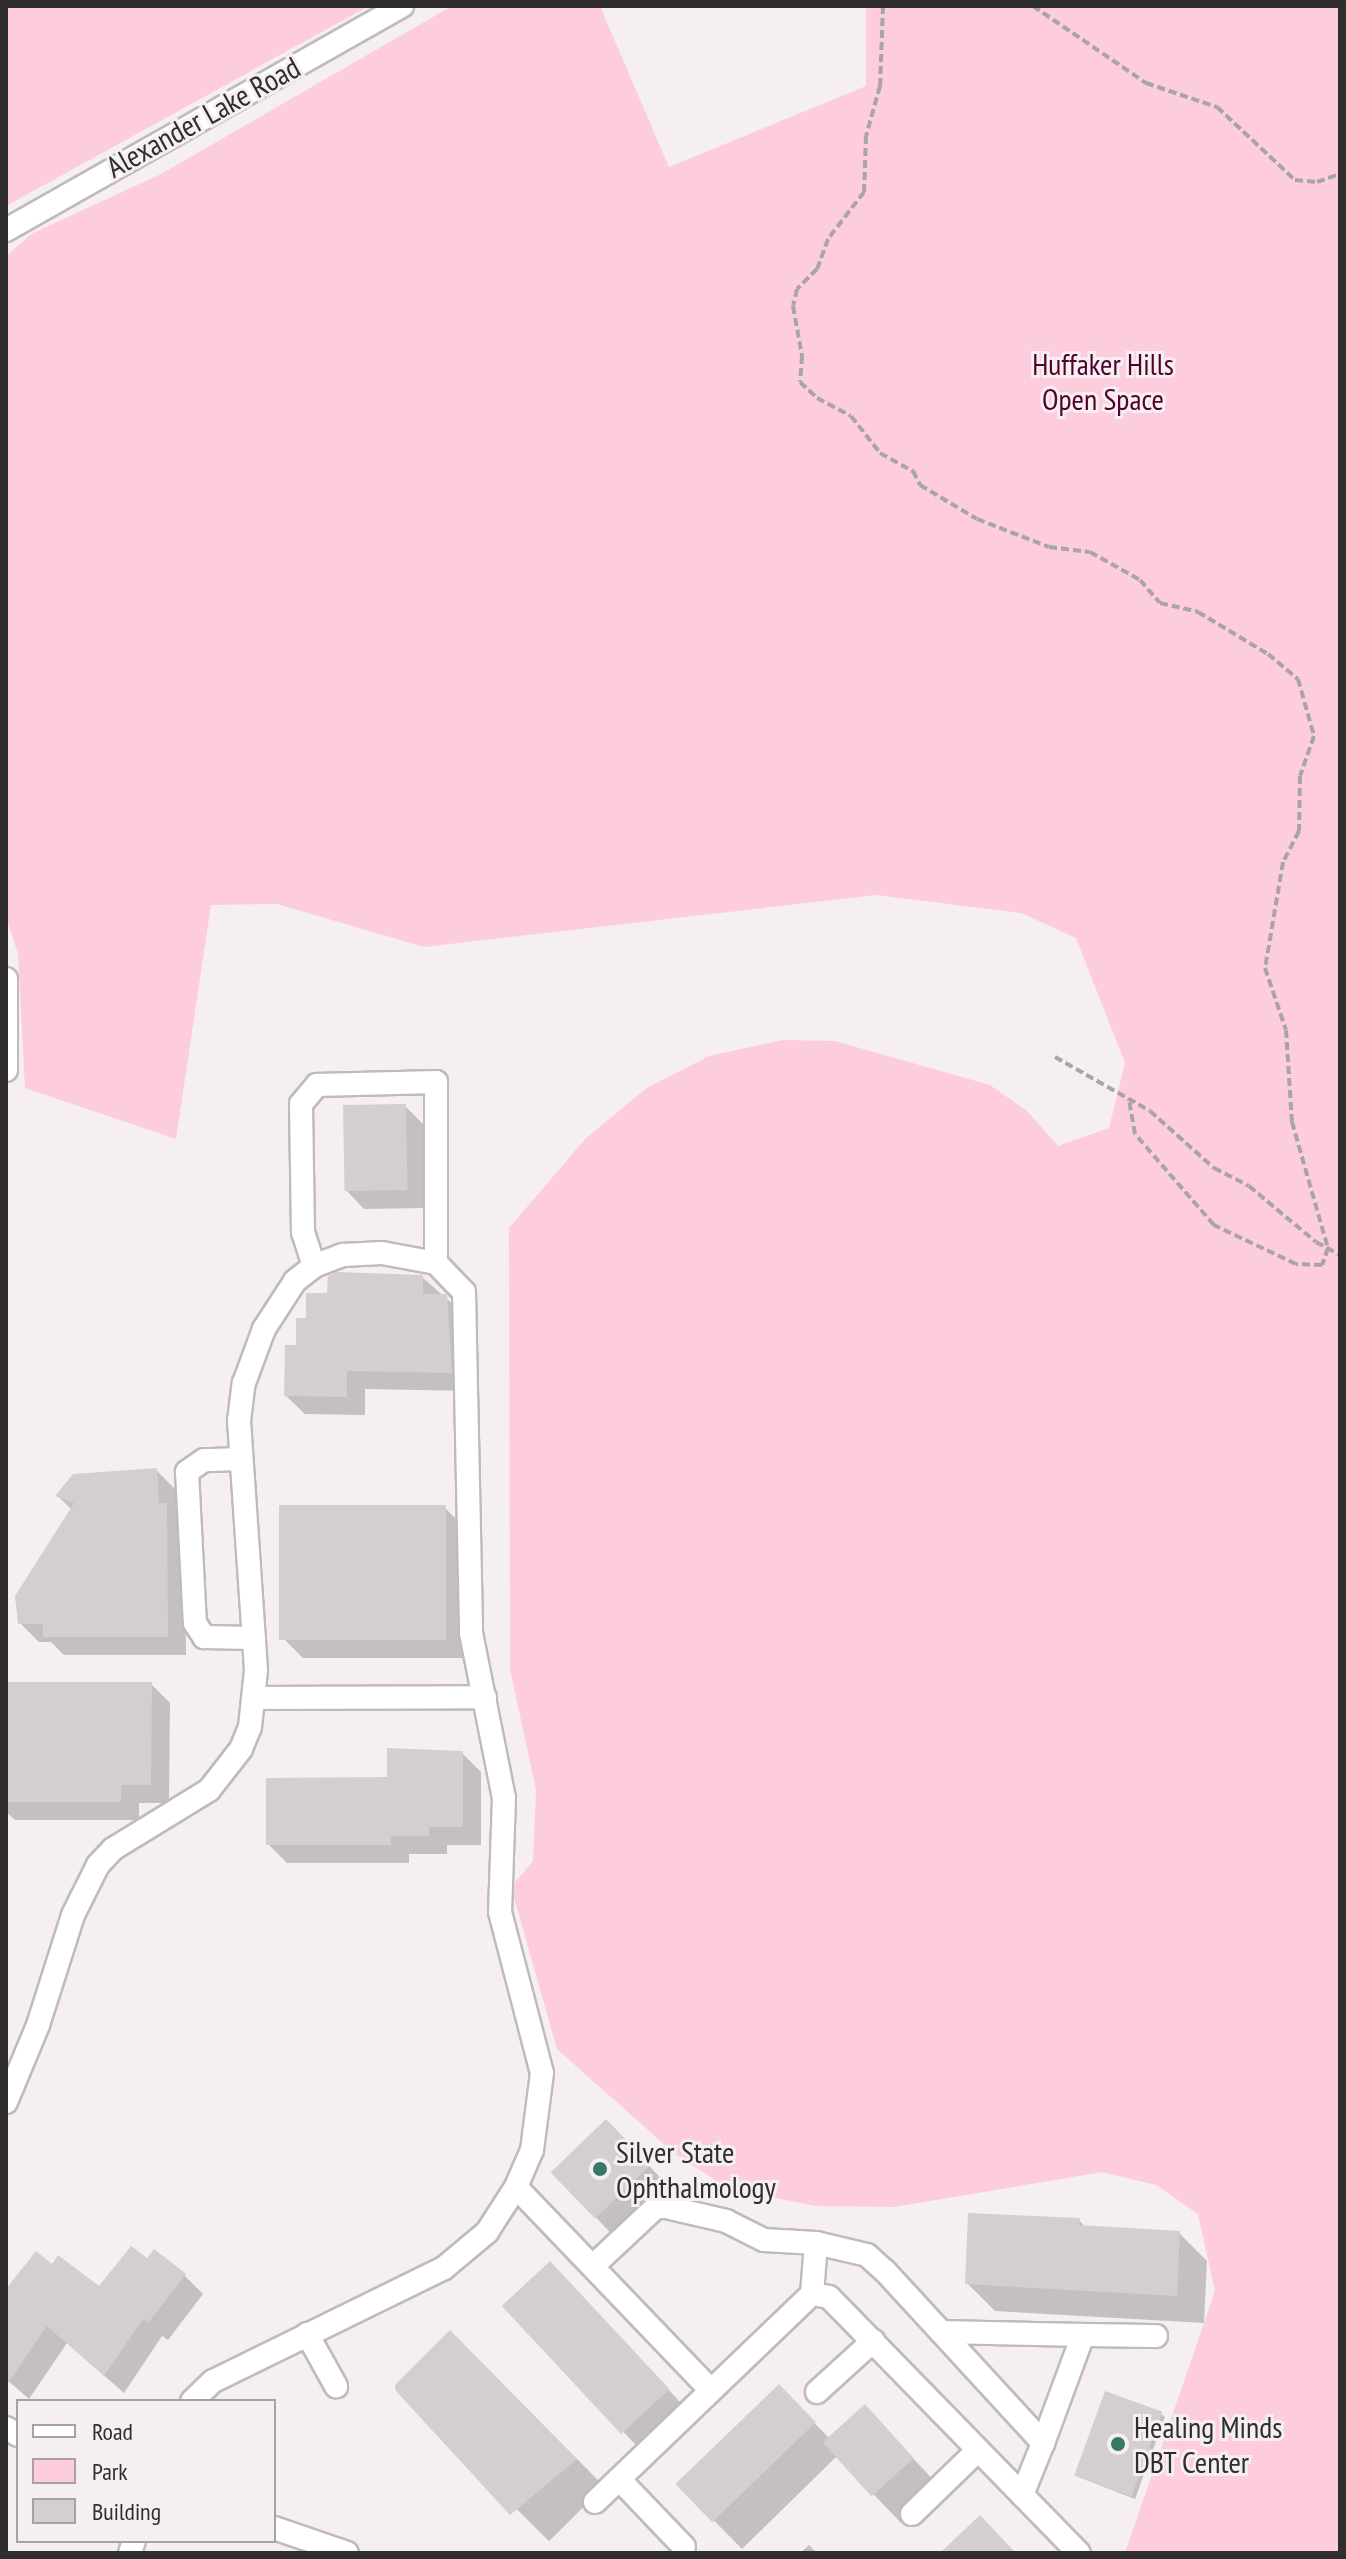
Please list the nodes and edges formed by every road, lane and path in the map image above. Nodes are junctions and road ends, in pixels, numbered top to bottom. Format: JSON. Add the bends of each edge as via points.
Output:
{"nodes":[{"id":1,"x":402,"y":6,"type":"edge"},
{"id":2,"x":883,"y":6,"type":"edge"},
{"id":3,"x":1033,"y":6,"type":"edge"},
{"id":4,"x":1340,"y":174,"type":"edge"},
{"id":5,"x":6,"y":230,"type":"edge"},
{"id":6,"x":6,"y":979,"type":"edge"},
{"id":7,"x":1055,"y":1057,"type":"dead end"},
{"id":8,"x":6,"y":1070,"type":"edge"},
{"id":9,"x":1129,"y":1100,"type":"junction"},
{"id":10,"x":1328,"y":1248,"type":"junction"},
{"id":11,"x":1340,"y":1255,"type":"edge"},
{"id":12,"x":436,"y":1263,"type":"junction"},
{"id":13,"x":314,"y":1266,"type":"junction"},
{"id":14,"x":241,"y":1459,"type":"junction"},
{"id":15,"x":254,"y":1638,"type":"junction"},
{"id":16,"x":485,"y":1697,"type":"junction"},
{"id":17,"x":255,"y":1698,"type":"junction"},
{"id":18,"x":6,"y":2102,"type":"edge"},
{"id":19,"x":516,"y":2187,"type":"junction"},
{"id":20,"x":816,"y":2243,"type":"junction"},
{"id":21,"x":594,"y":2265,"type":"junction"},
{"id":22,"x":812,"y":2294,"type":"junction"},
{"id":23,"x":941,"y":2332,"type":"junction"},
{"id":24,"x":307,"y":2334,"type":"junction"},
{"id":25,"x":1083,"y":2335,"type":"junction"},
{"id":26,"x":1156,"y":2336,"type":"dead end"},
{"id":27,"x":873,"y":2341,"type":"junction"},
{"id":28,"x":336,"y":2386,"type":"dead end"},
{"id":29,"x":711,"y":2390,"type":"junction"},
{"id":30,"x":817,"y":2392,"type":"dead end"},
{"id":31,"x":194,"y":2399,"type":"edge"},
{"id":32,"x":1043,"y":2443,"type":"junction"},
{"id":33,"x":978,"y":2450,"type":"junction"},
{"id":34,"x":619,"y":2479,"type":"junction"},
{"id":35,"x":1022,"y":2495,"type":"junction"},
{"id":36,"x":595,"y":2502,"type":"dead end"},
{"id":37,"x":912,"y":2514,"type":"dead end"},
{"id":38,"x":276,"y":2529,"type":"edge"},
{"id":39,"x":684,"y":2547,"type":"dead end"},
{"id":40,"x":347,"y":2553,"type":"edge"},
{"id":41,"x":1079,"y":2553,"type":"edge"}],
"edges":[{"from":1,"to":5,"type":"street","name":"Alexander Lake Road"},
{"from":2,"to":10,"type":"path","via":[[880,86],[866,136],[864,192],[828,239],[817,269],[797,289],[793,306],[802,356],[800,382],[851,416],[880,453],[913,471],[920,485],[977,519],[1049,547],[1090,552],[1140,580],[1160,603],[1198,612],[1268,654],[1298,679],[1314,749],[1300,776],[1299,831],[1283,862],[1265,968],[1286,1030],[1292,1122]]},
{"from":3,"to":4,"type":"path","via":[[1146,83],[1217,107],[1295,180],[1317,182]]},
{"from":6,"to":8,"type":"street"},
{"from":7,"to":9,"type":"path"},
{"from":9,"to":10,"type":"path"},
{"from":9,"to":10,"type":"path","via":[[1135,1134],[1214,1225],[1310,1269],[1322,1265]]},
{"from":10,"to":11,"type":"path"},
{"from":12,"to":13,"type":"street","via":[[382,1253],[343,1255]]},
{"from":12,"to":13,"type":"street","via":[[436,1082],[317,1085],[301,1104],[303,1232]]},
{"from":12,"to":16,"type":"street","via":[[464,1292],[471,1633]]},
{"from":13,"to":14,"type":"street","via":[[295,1281],[264,1329],[244,1383]]},
{"from":14,"to":15,"type":"street"},
{"from":14,"to":15,"type":"street","via":[[204,1460],[187,1472],[195,1623],[204,1637]]},
{"from":15,"to":17,"type":"street"},
{"from":16,"to":17,"type":"street"},
{"from":16,"to":19,"type":"street","via":[[504,1798],[500,1912],[542,2073],[532,2150]]},
{"from":17,"to":18,"type":"street","via":[[250,1727],[226,1773],[209,1790],[113,1849],[91,1876]]},
{"from":19,"to":21,"type":"street"},
{"from":19,"to":24,"type":"street","via":[[487,2232],[444,2268]]},
{"from":20,"to":21,"type":"street","via":[[764,2240],[726,2221],[656,2207]]},
{"from":20,"to":22,"type":"street"},
{"from":20,"to":23,"type":"street","via":[[867,2255]]},
{"from":21,"to":29,"type":"street"},
{"from":22,"to":27,"type":"street","via":[[829,2297]]},
{"from":22,"to":29,"type":"street"},
{"from":23,"to":25,"type":"street"},
{"from":23,"to":32,"type":"street"},
{"from":24,"to":28,"type":"street"},
{"from":24,"to":31,"type":"street","via":[[213,2381]]},
{"from":25,"to":26,"type":"street"},
{"from":25,"to":32,"type":"street"},
{"from":27,"to":30,"type":"street"},
{"from":27,"to":33,"type":"street"},
{"from":29,"to":34,"type":"street"},
{"from":32,"to":35,"type":"street"},
{"from":33,"to":35,"type":"street"},
{"from":33,"to":37,"type":"street"},
{"from":34,"to":36,"type":"street"},
{"from":34,"to":39,"type":"street"},
{"from":35,"to":41,"type":"street"},
{"from":38,"to":40,"type":"street"}]}
